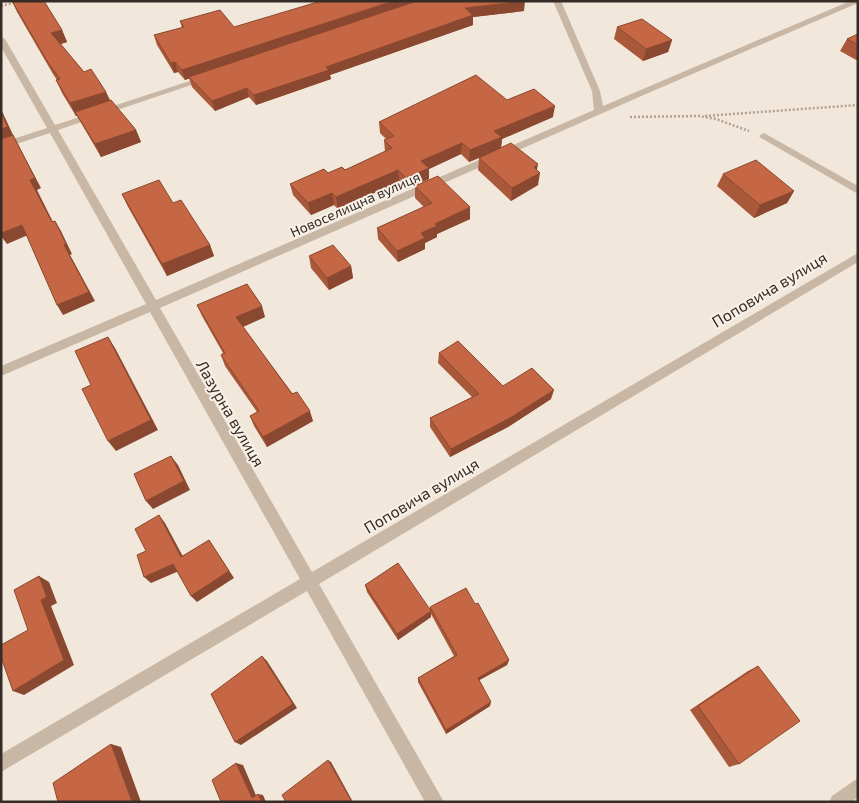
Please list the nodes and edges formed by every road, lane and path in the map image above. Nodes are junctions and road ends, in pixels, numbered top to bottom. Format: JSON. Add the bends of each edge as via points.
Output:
{"nodes":[{"id":1,"x":20,"y":1,"type":"edge"},
{"id":2,"x":558,"y":1,"type":"edge"},
{"id":3,"x":857,"y":1,"type":"edge"},
{"id":4,"x":1,"y":6,"type":"edge"},
{"id":5,"x":1,"y":39,"type":"edge"},
{"id":6,"x":211,"y":77,"type":"edge"},
{"id":7,"x":858,"y":105,"type":"edge"},
{"id":8,"x":599,"y":113,"type":"junction"},
{"id":9,"x":699,"y":116,"type":"junction"},
{"id":10,"x":52,"y":130,"type":"junction"},
{"id":11,"x":764,"y":136,"type":"joint"},
{"id":12,"x":1,"y":146,"type":"edge"},
{"id":13,"x":858,"y":191,"type":"edge"},
{"id":14,"x":858,"y":257,"type":"edge"},
{"id":15,"x":152,"y":307,"type":"junction"},
{"id":16,"x":1,"y":371,"type":"edge"},
{"id":17,"x":308,"y":582,"type":"junction"},
{"id":18,"x":1,"y":764,"type":"edge"},
{"id":19,"x":858,"y":786,"type":"edge"},
{"id":20,"x":434,"y":802,"type":"edge"},
{"id":21,"x":838,"y":802,"type":"edge"}],
"edges":[{"from":1,"to":4,"type":"path"},
{"from":2,"to":8,"type":"street","via":[[596,91]]},
{"from":3,"to":8,"type":"street","name":"Новоселищна вулиця"},
{"from":5,"to":10,"type":"street","name":"Лазурна вулиця"},
{"from":6,"to":10,"type":"street"},
{"from":7,"to":9,"type":"path"},
{"from":8,"to":9,"type":"path","via":[[609,118]]},
{"from":8,"to":15,"type":"street","name":"Новоселищна вулиця"},
{"from":9,"to":11,"type":"path"},
{"from":10,"to":12,"type":"street"},
{"from":10,"to":15,"type":"street","name":"Лазурна вулиця"},
{"from":11,"to":13,"type":"street"},
{"from":14,"to":17,"type":"street","name":"Поповича вулиця"},
{"from":15,"to":16,"type":"street","name":"Новоселищна вулиця"},
{"from":15,"to":17,"type":"street","name":"Лазурна вулиця"},
{"from":17,"to":18,"type":"street","name":"Поповича вулиця"},
{"from":17,"to":20,"type":"street","name":"Лазурна вулиця"},
{"from":19,"to":21,"type":"street"}]}
